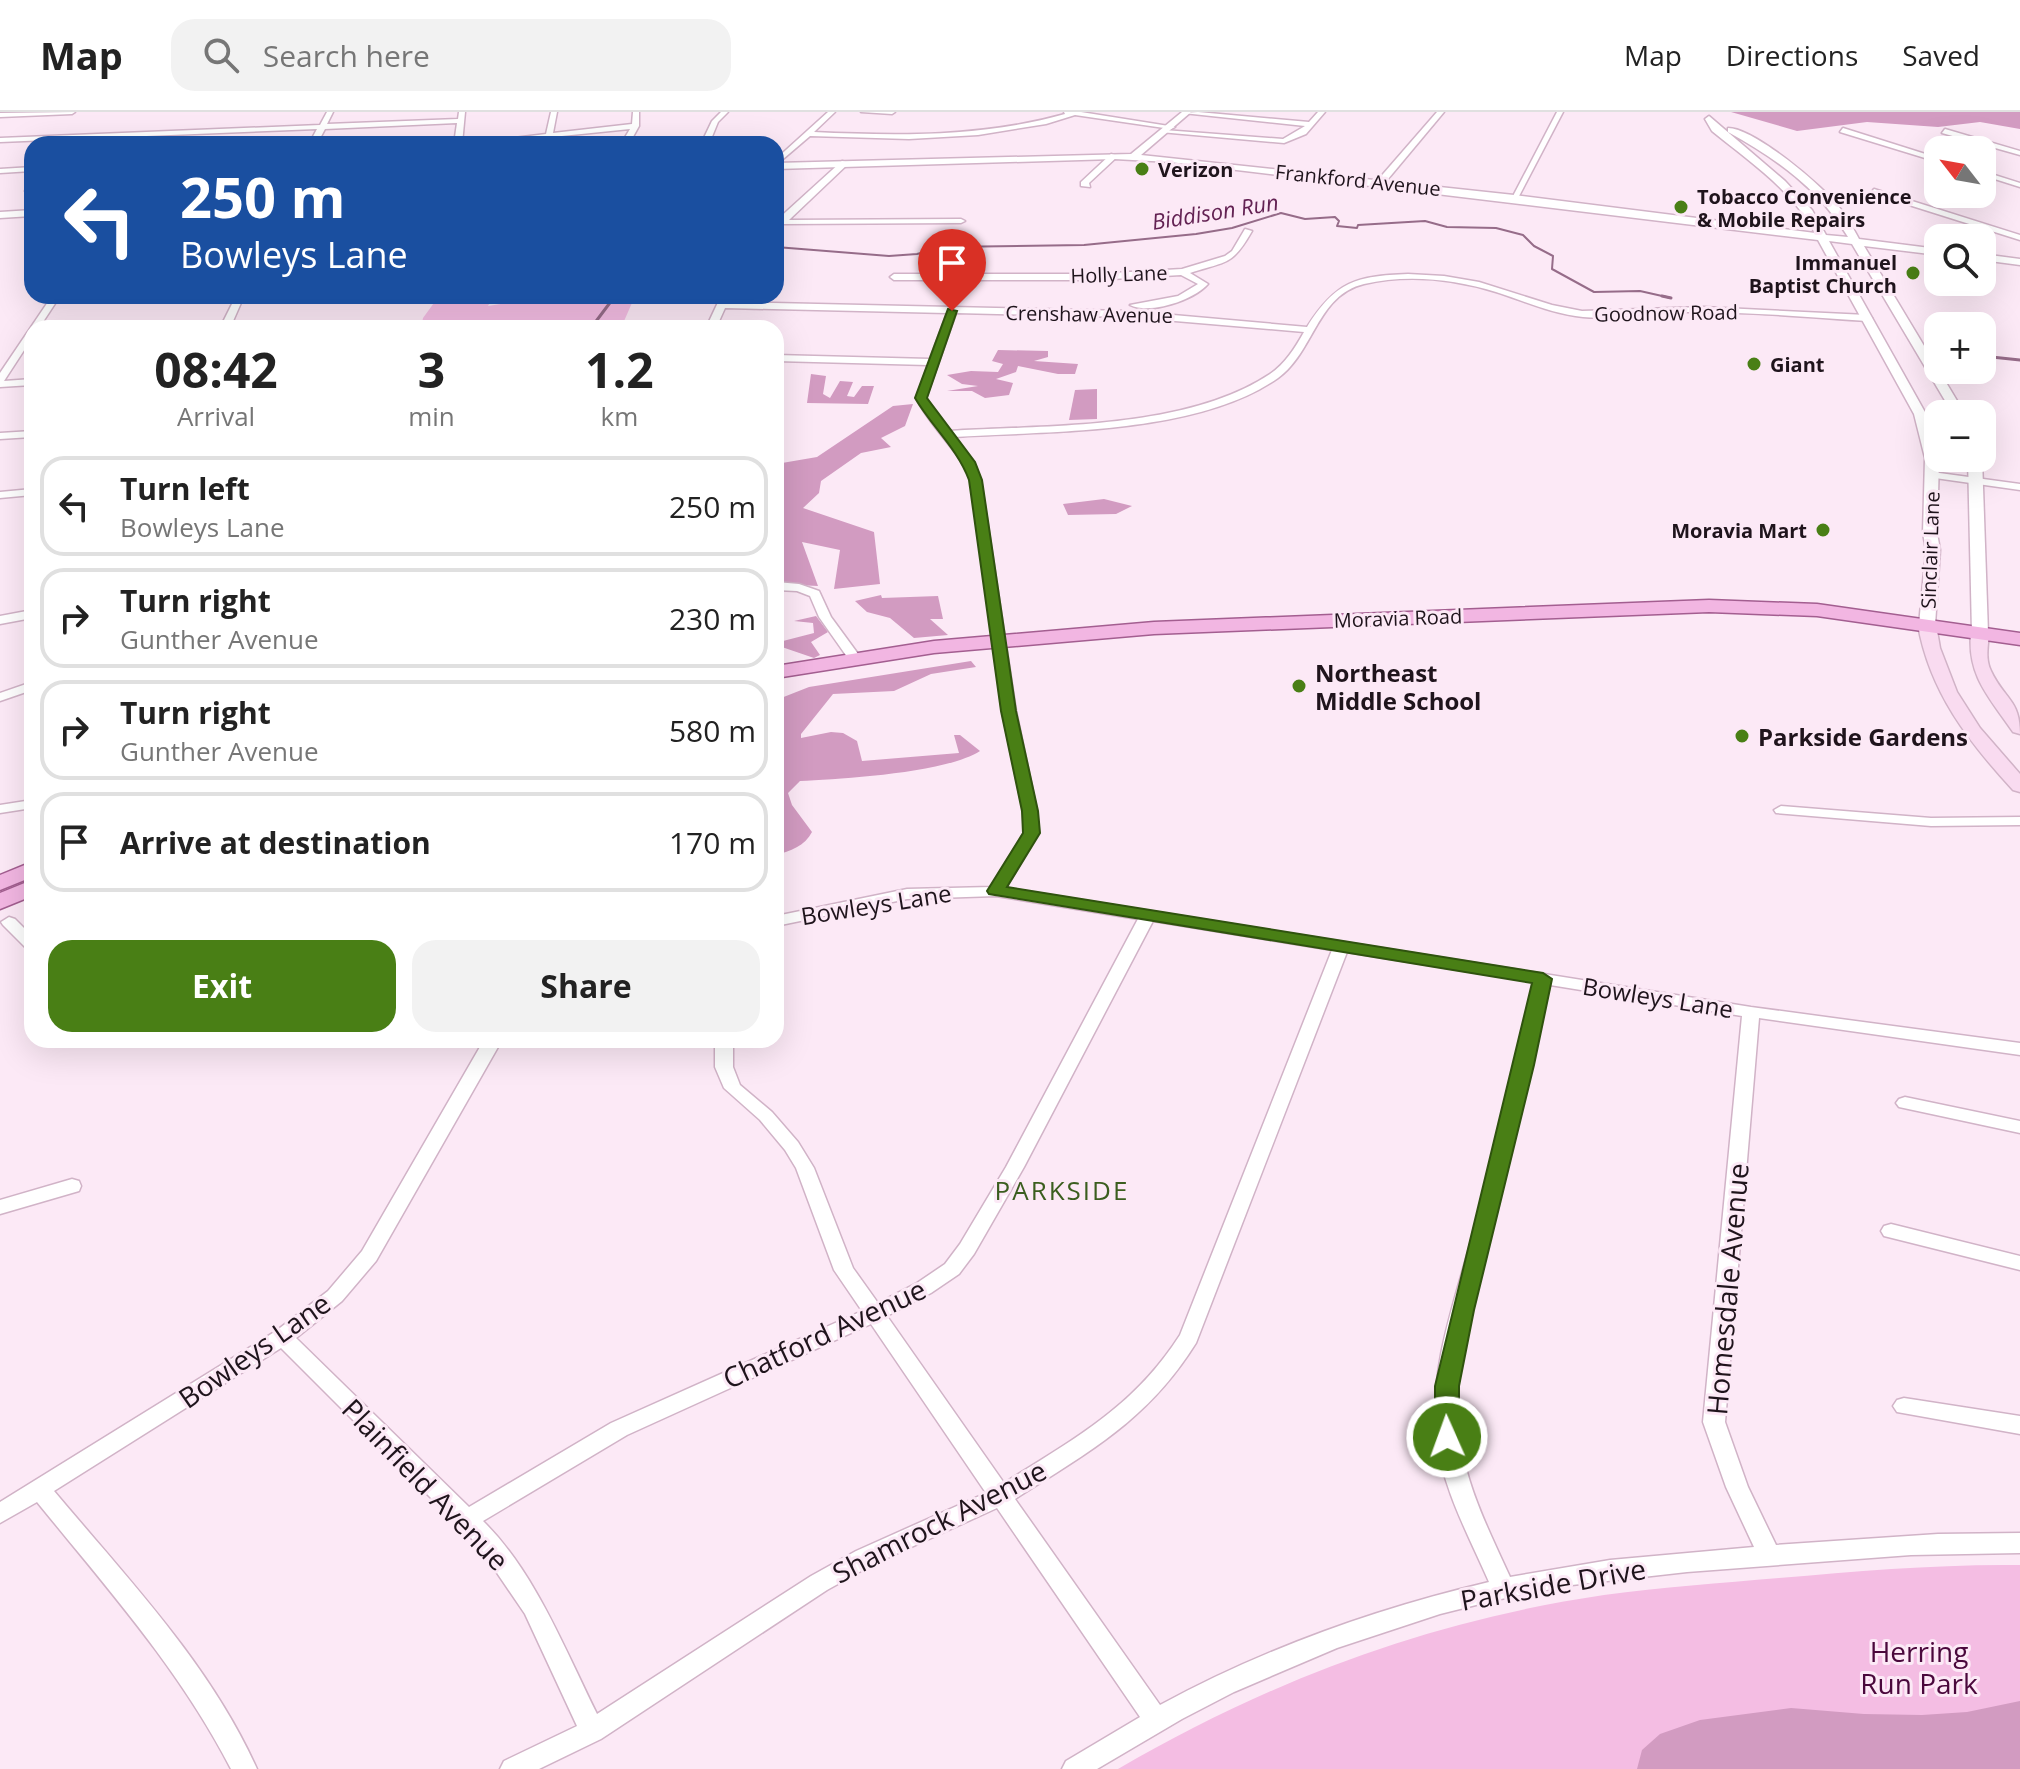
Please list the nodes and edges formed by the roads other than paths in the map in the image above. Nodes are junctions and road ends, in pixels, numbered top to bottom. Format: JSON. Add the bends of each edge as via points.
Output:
{"nodes":[{"id":1,"x":330,"y":112,"type":"edge"},
{"id":2,"x":554,"y":112,"type":"edge"},
{"id":3,"x":636,"y":112,"type":"edge"},
{"id":4,"x":725,"y":112,"type":"edge"},
{"id":5,"x":832,"y":112,"type":"edge"},
{"id":6,"x":864,"y":112,"type":"edge"},
{"id":7,"x":892,"y":112,"type":"edge"},
{"id":8,"x":1187,"y":112,"type":"edge"},
{"id":9,"x":1322,"y":112,"type":"edge"},
{"id":10,"x":1441,"y":112,"type":"edge"},
{"id":11,"x":1560,"y":112,"type":"edge"},
{"id":12,"x":1073,"y":113,"type":"edge"},
{"id":13,"x":0,"y":115,"type":"edge"},
{"id":14,"x":461,"y":116,"type":"edge"},
{"id":15,"x":1704,"y":116,"type":"edge"},
{"id":16,"x":72,"y":117,"type":"edge"},
{"id":17,"x":1310,"y":124,"type":"junction"},
{"id":18,"x":322,"y":126,"type":"junction"},
{"id":19,"x":635,"y":126,"type":"junction"},
{"id":20,"x":1167,"y":129,"type":"junction"},
{"id":21,"x":1843,"y":130,"type":"dead end"},
{"id":22,"x":1945,"y":131,"type":"dead end"},
{"id":23,"x":806,"y":134,"type":"junction"},
{"id":24,"x":61,"y":136,"type":"edge"},
{"id":25,"x":146,"y":136,"type":"edge"},
{"id":26,"x":317,"y":136,"type":"edge"},
{"id":27,"x":459,"y":136,"type":"edge"},
{"id":28,"x":549,"y":136,"type":"joint"},
{"id":29,"x":629,"y":136,"type":"edge"},
{"id":30,"x":708,"y":136,"type":"edge"},
{"id":31,"x":0,"y":140,"type":"edge"},
{"id":32,"x":24,"y":140,"type":"edge"},
{"id":33,"x":2020,"y":153,"type":"edge"},
{"id":34,"x":1114,"y":156,"type":"junction"},
{"id":35,"x":1134,"y":156,"type":"junction"},
{"id":36,"x":1924,"y":156,"type":"edge"},
{"id":37,"x":784,"y":157,"type":"edge"},
{"id":38,"x":845,"y":163,"type":"junction"},
{"id":39,"x":784,"y":165,"type":"edge"},
{"id":40,"x":24,"y":170,"type":"edge"},
{"id":41,"x":0,"y":171,"type":"edge"},
{"id":42,"x":1996,"y":177,"type":"edge"},
{"id":43,"x":1380,"y":183,"type":"junction"},
{"id":44,"x":1087,"y":185,"type":"dead end"},
{"id":45,"x":2020,"y":185,"type":"edge"},
{"id":46,"x":1874,"y":191,"type":"dead end"},
{"id":47,"x":1514,"y":198,"type":"junction"},
{"id":48,"x":1799,"y":201,"type":"junction"},
{"id":49,"x":1830,"y":201,"type":"junction"},
{"id":50,"x":24,"y":214,"type":"edge"},
{"id":51,"x":0,"y":215,"type":"edge"},
{"id":52,"x":784,"y":219,"type":"edge"},
{"id":53,"x":961,"y":221,"type":"dead end"},
{"id":54,"x":1815,"y":222,"type":"junction"},
{"id":55,"x":784,"y":224,"type":"edge"},
{"id":56,"x":1248,"y":231,"type":"dead end"},
{"id":57,"x":1795,"y":233,"type":"junction"},
{"id":58,"x":1823,"y":237,"type":"junction"},
{"id":59,"x":2020,"y":238,"type":"edge"},
{"id":60,"x":1840,"y":239,"type":"junction"},
{"id":61,"x":1858,"y":241,"type":"junction"},
{"id":62,"x":1924,"y":250,"type":"edge"},
{"id":63,"x":1866,"y":256,"type":"junction"},
{"id":64,"x":1996,"y":259,"type":"edge"},
{"id":65,"x":2020,"y":262,"type":"edge"},
{"id":66,"x":1183,"y":272,"type":"junction"},
{"id":67,"x":894,"y":277,"type":"dead end"},
{"id":68,"x":929,"y":302,"type":"dead end"},
{"id":69,"x":784,"y":303,"type":"edge"},
{"id":70,"x":952,"y":311,"type":"junction"},
{"id":71,"x":1885,"y":319,"type":"junction"},
{"id":72,"x":1312,"y":330,"type":"junction"},
{"id":73,"x":24,"y":344,"type":"edge"},
{"id":74,"x":784,"y":358,"type":"edge"},
{"id":75,"x":934,"y":362,"type":"junction"},
{"id":76,"x":1921,"y":381,"type":"junction"},
{"id":77,"x":0,"y":382,"type":"edge"},
{"id":78,"x":24,"y":382,"type":"edge"},
{"id":79,"x":1943,"y":400,"type":"edge"},
{"id":80,"x":24,"y":434,"type":"edge"},
{"id":81,"x":948,"y":434,"type":"junction"},
{"id":82,"x":0,"y":436,"type":"edge"},
{"id":83,"x":1977,"y":472,"type":"edge"},
{"id":84,"x":1932,"y":475,"type":"junction"},
{"id":85,"x":1978,"y":482,"type":"junction"},
{"id":86,"x":2020,"y":487,"type":"edge"},
{"id":87,"x":24,"y":493,"type":"edge"},
{"id":88,"x":0,"y":495,"type":"edge"},
{"id":89,"x":784,"y":587,"type":"edge"},
{"id":90,"x":24,"y":616,"type":"edge"},
{"id":91,"x":0,"y":620,"type":"edge"},
{"id":92,"x":1927,"y":631,"type":"junction"},
{"id":93,"x":1980,"y":638,"type":"junction"},
{"id":94,"x":2020,"y":639,"type":"edge"},
{"id":95,"x":999,"y":645,"type":"junction"},
{"id":96,"x":2020,"y":649,"type":"edge"},
{"id":97,"x":855,"y":658,"type":"junction"},
{"id":98,"x":784,"y":671,"type":"edge"},
{"id":99,"x":784,"y":684,"type":"edge"},
{"id":100,"x":24,"y":689,"type":"edge"},
{"id":101,"x":0,"y":697,"type":"edge"},
{"id":102,"x":2020,"y":728,"type":"edge"},
{"id":103,"x":2020,"y":786,"type":"edge"},
{"id":104,"x":24,"y":805,"type":"edge"},
{"id":105,"x":0,"y":809,"type":"edge"},
{"id":106,"x":1781,"y":810,"type":"dead end"},
{"id":107,"x":2020,"y":821,"type":"edge"},
{"id":108,"x":24,"y":872,"type":"edge"},
{"id":109,"x":0,"y":883,"type":"edge"},
{"id":110,"x":996,"y":891,"type":"junction"},
{"id":111,"x":24,"y":894,"type":"edge"},
{"id":112,"x":4,"y":912,"type":"edge"},
{"id":113,"x":1148,"y":915,"type":"junction"},
{"id":114,"x":784,"y":919,"type":"edge"},
{"id":115,"x":24,"y":936,"type":"edge"},
{"id":116,"x":1341,"y":948,"type":"junction"},
{"id":117,"x":1543,"y":979,"type":"junction"},
{"id":118,"x":1751,"y":1012,"type":"junction"},
{"id":119,"x":488,"y":1048,"type":"edge"},
{"id":120,"x":724,"y":1048,"type":"edge"},
{"id":121,"x":2020,"y":1049,"type":"edge"},
{"id":122,"x":1905,"y":1103,"type":"dead end"},
{"id":123,"x":2020,"y":1127,"type":"edge"},
{"id":124,"x":72,"y":1186,"type":"dead end"},
{"id":125,"x":0,"y":1207,"type":"edge"},
{"id":126,"x":1891,"y":1231,"type":"dead end"},
{"id":127,"x":2020,"y":1263,"type":"edge"},
{"id":128,"x":874,"y":1314,"type":"junction"},
{"id":129,"x":283,"y":1337,"type":"junction"},
{"id":130,"x":1904,"y":1406,"type":"dead end"},
{"id":131,"x":2020,"y":1425,"type":"edge"},
{"id":132,"x":39,"y":1489,"type":"junction"},
{"id":133,"x":1001,"y":1496,"type":"junction"},
{"id":134,"x":0,"y":1514,"type":"edge"},
{"id":135,"x":467,"y":1519,"type":"junction"},
{"id":136,"x":2020,"y":1543,"type":"edge"},
{"id":137,"x":1770,"y":1556,"type":"junction"},
{"id":138,"x":1504,"y":1588,"type":"junction"},
{"id":139,"x":1156,"y":1720,"type":"junction"},
{"id":140,"x":592,"y":1731,"type":"junction"},
{"id":141,"x":244,"y":1769,"type":"edge"},
{"id":142,"x":513,"y":1769,"type":"edge"},
{"id":143,"x":1075,"y":1769,"type":"edge"}],
"edges":[{"from":1,"to":18,"type":"street"},
{"from":2,"to":28,"type":"street"},
{"from":3,"to":19,"type":"street"},
{"from":4,"to":30,"type":"street"},
{"from":5,"to":23,"type":"street"},
{"from":6,"to":7,"type":"street"},
{"from":8,"to":17,"type":"street"},
{"from":8,"to":20,"type":"street"},
{"from":9,"to":17,"type":"street"},
{"from":10,"to":43,"type":"street"},
{"from":11,"to":47,"type":"street"},
{"from":12,"to":20,"type":"street"},
{"from":12,"to":23,"type":"street","via":[[1026,125],[946,134]]},
{"from":13,"to":16,"type":"street"},
{"from":14,"to":18,"type":"street"},
{"from":14,"to":27,"type":"street"},
{"from":15,"to":48,"type":"street","name":"Sinclair Lane"},
{"from":15,"to":49,"type":"street","name":"Sinclair Lane","via":[[1770,151]]},
{"from":16,"to":24,"type":"street"},
{"from":17,"to":20,"type":"street","via":[[1284,141]]},
{"from":18,"to":25,"type":"street"},
{"from":18,"to":26,"type":"street"},
{"from":19,"to":28,"type":"street"},
{"from":19,"to":29,"type":"street"},
{"from":20,"to":35,"type":"street"},
{"from":21,"to":36,"type":"street"},
{"from":22,"to":33,"type":"street"},
{"from":23,"to":37,"type":"street"},
{"from":31,"to":32,"type":"street"},
{"from":34,"to":35,"type":"street","name":"Frankford Avenue"},
{"from":34,"to":38,"type":"street","name":"Frankford Avenue"},
{"from":34,"to":44,"type":"street"},
{"from":35,"to":43,"type":"street","name":"Frankford Avenue"},
{"from":38,"to":39,"type":"street","name":"Frankford Avenue"},
{"from":38,"to":52,"type":"street"},
{"from":40,"to":41,"type":"street"},
{"from":42,"to":45,"type":"street"},
{"from":43,"to":47,"type":"street","name":"Frankford Avenue"},
{"from":46,"to":59,"type":"street"},
{"from":47,"to":57,"type":"street","name":"Frankford Avenue"},
{"from":48,"to":49,"type":"street"},
{"from":48,"to":54,"type":"street","name":"Sinclair Lane"},
{"from":49,"to":61,"type":"street","name":"Sinclair Lane"},
{"from":50,"to":51,"type":"street"},
{"from":53,"to":55,"type":"street"},
{"from":54,"to":57,"type":"street"},
{"from":54,"to":58,"type":"street","name":"Sinclair Lane"},
{"from":54,"to":60,"type":"street"},
{"from":56,"to":66,"type":"street","via":[[1228,258]]},
{"from":57,"to":58,"type":"street","name":"Frankford Avenue"},
{"from":58,"to":60,"type":"street","name":"Frankford Avenue"},
{"from":58,"to":71,"type":"street","name":"Sinclair Lane"},
{"from":60,"to":61,"type":"street","name":"Frankford Avenue"},
{"from":60,"to":63,"type":"street"},
{"from":61,"to":62,"type":"street","name":"Frankford Avenue"},
{"from":61,"to":63,"type":"street","name":"Sinclair Lane"},
{"from":63,"to":71,"type":"street","name":"Sinclair Lane"},
{"from":64,"to":65,"type":"street"},
{"from":66,"to":67,"type":"street","name":"Holly Lane"},
{"from":66,"to":68,"type":"street","name":"Holly Lane","via":[[1204,284],[1180,298],[1146,305]]},
{"from":69,"to":70,"type":"street","name":"Crenshaw Avenue"},
{"from":70,"to":72,"type":"street","name":"Crenshaw Avenue","via":[[1176,316]]},
{"from":70,"to":75,"type":"street"},
{"from":71,"to":72,"type":"street","name":"Goodnow Road","via":[[1679,309],[1585,314],[1467,282],[1399,278],[1346,286]]},
{"from":71,"to":76,"type":"street","name":"Sinclair Lane"},
{"from":71,"to":76,"type":"street","name":"Sinclair Lane"},
{"from":72,"to":81,"type":"street","name":"Goodnow Road","via":[[1295,357],[1271,378],[1203,406],[1121,421]]},
{"from":73,"to":77,"type":"street"},
{"from":74,"to":75,"type":"street"},
{"from":75,"to":81,"type":"street","via":[[921,398]]},
{"from":76,"to":79,"type":"street","name":"Sinclair Lane"},
{"from":76,"to":84,"type":"street","name":"Sinclair Lane"},
{"from":77,"to":78,"type":"street"},
{"from":80,"to":82,"type":"street"},
{"from":81,"to":95,"type":"street","via":[[976,480]]},
{"from":83,"to":85,"type":"street","name":"Sinclair Lane"},
{"from":84,"to":85,"type":"street"},
{"from":84,"to":92,"type":"street","name":"Sinclair Lane"},
{"from":85,"to":86,"type":"street"},
{"from":85,"to":93,"type":"street","name":"Sinclair Lane"},
{"from":87,"to":88,"type":"street"},
{"from":89,"to":97,"type":"street","via":[[815,594]]},
{"from":90,"to":91,"type":"street"},
{"from":92,"to":93,"type":"main road","name":"Moravia Road"},
{"from":92,"to":95,"type":"main road","name":"Moravia Road","via":[[1817,610],[1721,606],[1154,628]]},
{"from":92,"to":103,"type":"main road","name":"Sinclair Lane","via":[[1955,707]]},
{"from":93,"to":94,"type":"main road","name":"Moravia Road"},
{"from":93,"to":96,"type":"main road","name":"Moravia Road"},
{"from":93,"to":102,"type":"main road","name":"Sinclair Lane","via":[[1978,656],[1987,682]]},
{"from":95,"to":97,"type":"main road","name":"Moravia Road"},
{"from":95,"to":99,"type":"main road","name":"Moravia Road"},
{"from":95,"to":110,"type":"street","via":[[1031,833]]},
{"from":97,"to":98,"type":"main road","name":"Moravia Road"},
{"from":100,"to":101,"type":"street"},
{"from":104,"to":105,"type":"street"},
{"from":106,"to":107,"type":"street","via":[[1931,822]]},
{"from":108,"to":109,"type":"main road"},
{"from":110,"to":113,"type":"street","name":"Bowleys Lane"},
{"from":110,"to":114,"type":"street","name":"Bowleys Lane","via":[[907,894]]},
{"from":111,"to":112,"type":"main road"},
{"from":112,"to":115,"type":"street"},
{"from":113,"to":116,"type":"street","name":"Bowleys Lane"},
{"from":113,"to":128,"type":"street","name":"Chatford Avenue","via":[[967,1249],[941,1278]]},
{"from":116,"to":117,"type":"street","name":"Bowleys Lane"},
{"from":116,"to":133,"type":"street","name":"Shamrock Avenue","via":[[1189,1337],[1138,1403],[1097,1436]]},
{"from":117,"to":118,"type":"street","name":"Bowleys Lane"},
{"from":117,"to":138,"type":"street","via":[[1463,1310],[1445,1411],[1454,1467]]},
{"from":118,"to":121,"type":"street","name":"Bowleys Lane"},
{"from":118,"to":137,"type":"street","name":"Homesdale Avenue","via":[[1714,1422]]},
{"from":119,"to":129,"type":"street","name":"Bowleys Lane","via":[[369,1256],[335,1296]]},
{"from":120,"to":128,"type":"street","via":[[724,1067],[733,1088],[792,1146],[844,1270]]},
{"from":122,"to":123,"type":"street"},
{"from":124,"to":125,"type":"street"},
{"from":126,"to":127,"type":"street"},
{"from":128,"to":133,"type":"street"},
{"from":128,"to":135,"type":"street","name":"Chatford Avenue","via":[[619,1429]]},
{"from":129,"to":132,"type":"street","name":"Bowleys Lane"},
{"from":129,"to":135,"type":"street","name":"Plainfield Avenue"},
{"from":130,"to":131,"type":"street"},
{"from":132,"to":134,"type":"street","name":"Bowleys Lane"},
{"from":132,"to":141,"type":"street","via":[[183,1665],[226,1730]]},
{"from":133,"to":139,"type":"street"},
{"from":133,"to":140,"type":"street","name":"Shamrock Avenue","via":[[819,1583]]},
{"from":135,"to":140,"type":"street","name":"Plainfield Avenue","via":[[533,1607]]},
{"from":136,"to":137,"type":"street","name":"Parkside Drive"},
{"from":137,"to":138,"type":"street","name":"Parkside Drive"},
{"from":138,"to":139,"type":"street","name":"Parkside Drive","via":[[1359,1629],[1263,1667]]},
{"from":139,"to":143,"type":"street","name":"Parkside Drive"},
{"from":140,"to":142,"type":"street","name":"Shamrock Avenue"}]}
